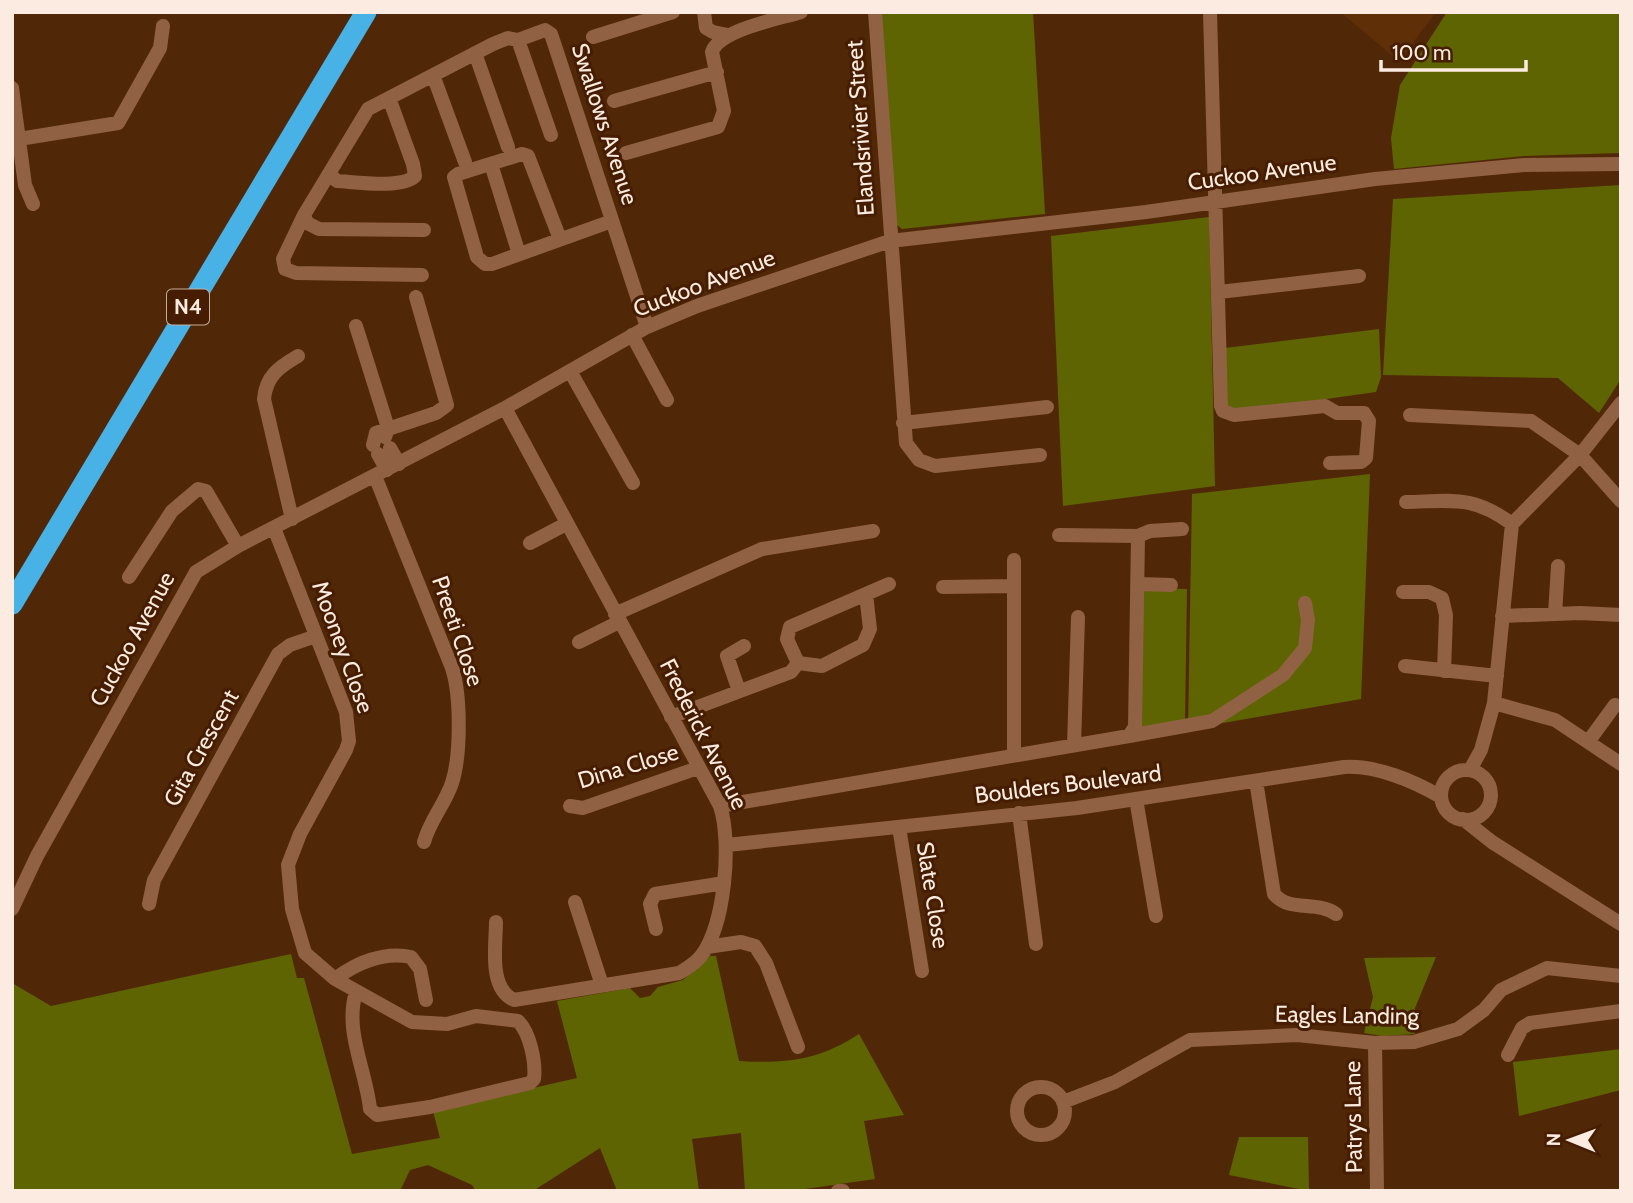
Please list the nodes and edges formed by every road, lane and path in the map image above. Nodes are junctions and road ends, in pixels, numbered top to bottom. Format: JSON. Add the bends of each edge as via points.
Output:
{"nodes":[{"id":1,"x":366,"y":12,"type":"edge"},
{"id":2,"x":673,"y":12,"type":"edge"},
{"id":3,"x":704,"y":12,"type":"edge"},
{"id":4,"x":801,"y":12,"type":"edge"},
{"id":5,"x":875,"y":12,"type":"edge"},
{"id":6,"x":1210,"y":12,"type":"edge"},
{"id":7,"x":163,"y":26,"type":"dead end"},
{"id":8,"x":728,"y":35,"type":"junction"},
{"id":9,"x":593,"y":37,"type":"dead end"},
{"id":10,"x":518,"y":40,"type":"junction"},
{"id":11,"x":475,"y":53,"type":"junction"},
{"id":12,"x":717,"y":72,"type":"junction"},
{"id":13,"x":433,"y":75,"type":"junction"},
{"id":14,"x":12,"y":88,"type":"edge"},
{"id":15,"x":389,"y":98,"type":"junction"},
{"id":16,"x":614,"y":101,"type":"dead end"},
{"id":17,"x":551,"y":135,"type":"dead end"},
{"id":18,"x":19,"y":139,"type":"junction"},
{"id":19,"x":508,"y":147,"type":"dead end"},
{"id":20,"x":626,"y":153,"type":"dead end"},
{"id":21,"x":465,"y":163,"type":"dead end"},
{"id":22,"x":491,"y":164,"type":"junction"},
{"id":23,"x":1621,"y":164,"type":"edge"},
{"id":24,"x":329,"y":174,"type":"junction"},
{"id":25,"x":1217,"y":201,"type":"junction"},
{"id":26,"x":33,"y":204,"type":"dead end"},
{"id":27,"x":304,"y":215,"type":"junction"},
{"id":28,"x":612,"y":221,"type":"junction"},
{"id":29,"x":424,"y":230,"type":"dead end"},
{"id":30,"x":561,"y":239,"type":"junction"},
{"id":31,"x":890,"y":241,"type":"junction"},
{"id":32,"x":519,"y":254,"type":"junction"},
{"id":33,"x":422,"y":275,"type":"dead end"},
{"id":34,"x":1359,"y":276,"type":"dead end"},
{"id":35,"x":1219,"y":292,"type":"junction"},
{"id":36,"x":416,"y":297,"type":"dead end"},
{"id":37,"x":356,"y":326,"type":"dead end"},
{"id":38,"x":646,"y":327,"type":"junction"},
{"id":39,"x":632,"y":335,"type":"junction"},
{"id":40,"x":298,"y":356,"type":"dead end"},
{"id":41,"x":569,"y":371,"type":"junction"},
{"id":42,"x":667,"y":400,"type":"dead end"},
{"id":43,"x":1621,"y":403,"type":"edge"},
{"id":44,"x":1046,"y":407,"type":"dead end"},
{"id":45,"x":505,"y":408,"type":"junction"},
{"id":46,"x":1410,"y":415,"type":"dead end"},
{"id":47,"x":903,"y":423,"type":"junction"},
{"id":48,"x":383,"y":443,"type":"junction"},
{"id":49,"x":1040,"y":455,"type":"dead end"},
{"id":50,"x":1580,"y":455,"type":"junction"},
{"id":51,"x":1330,"y":463,"type":"dead end"},
{"id":52,"x":387,"y":470,"type":"junction"},
{"id":53,"x":633,"y":483,"type":"dead end"},
{"id":54,"x":1621,"y":501,"type":"edge"},
{"id":55,"x":1406,"y":502,"type":"dead end"},
{"id":56,"x":292,"y":519,"type":"junction"},
{"id":57,"x":566,"y":524,"type":"junction"},
{"id":58,"x":1513,"y":524,"type":"junction"},
{"id":59,"x":274,"y":528,"type":"junction"},
{"id":60,"x":1182,"y":528,"type":"dead end"},
{"id":61,"x":873,"y":531,"type":"dead end"},
{"id":62,"x":1059,"y":536,"type":"dead end"},
{"id":63,"x":1138,"y":536,"type":"junction"},
{"id":64,"x":530,"y":543,"type":"dead end"},
{"id":65,"x":238,"y":546,"type":"junction"},
{"id":66,"x":1014,"y":560,"type":"dead end"},
{"id":67,"x":1558,"y":566,"type":"dead end"},
{"id":68,"x":130,"y":577,"type":"dead end"},
{"id":69,"x":889,"y":584,"type":"dead end"},
{"id":70,"x":1138,"y":584,"type":"junction"},
{"id":71,"x":1171,"y":585,"type":"dead end"},
{"id":72,"x":1014,"y":586,"type":"junction"},
{"id":73,"x":943,"y":587,"type":"dead end"},
{"id":74,"x":1403,"y":592,"type":"dead end"},
{"id":75,"x":866,"y":594,"type":"junction"},
{"id":76,"x":1305,"y":603,"type":"dead end"},
{"id":77,"x":12,"y":604,"type":"edge"},
{"id":78,"x":1555,"y":614,"type":"junction"},
{"id":79,"x":1621,"y":615,"type":"edge"},
{"id":80,"x":1502,"y":616,"type":"junction"},
{"id":81,"x":1078,"y":617,"type":"dead end"},
{"id":82,"x":617,"y":618,"type":"junction"},
{"id":83,"x":316,"y":636,"type":"junction"},
{"id":84,"x":579,"y":642,"type":"dead end"},
{"id":85,"x":744,"y":646,"type":"dead end"},
{"id":86,"x":798,"y":663,"type":"junction"},
{"id":87,"x":1405,"y":666,"type":"dead end"},
{"id":88,"x":1444,"y":671,"type":"junction"},
{"id":89,"x":1497,"y":676,"type":"junction"},
{"id":90,"x":739,"y":691,"type":"junction"},
{"id":91,"x":1494,"y":703,"type":"junction"},
{"id":92,"x":1615,"y":705,"type":"dead end"},
{"id":93,"x":671,"y":716,"type":"junction"},
{"id":94,"x":1129,"y":736,"type":"junction"},
{"id":95,"x":1588,"y":742,"type":"junction"},
{"id":96,"x":1074,"y":746,"type":"junction"},
{"id":97,"x":1014,"y":755,"type":"junction"},
{"id":98,"x":1621,"y":764,"type":"edge"},
{"id":99,"x":698,"y":768,"type":"junction"},
{"id":100,"x":1476,"y":773,"type":"junction"},
{"id":101,"x":1445,"y":780,"type":"junction"},
{"id":102,"x":1256,"y":781,"type":"junction"},
{"id":103,"x":1412,"y":782,"type":"junction"},
{"id":104,"x":1441,"y":797,"type":"junction"},
{"id":105,"x":1136,"y":800,"type":"junction"},
{"id":106,"x":570,"y":806,"type":"dead end"},
{"id":107,"x":720,"y":806,"type":"junction"},
{"id":108,"x":1484,"y":812,"type":"junction"},
{"id":109,"x":1019,"y":813,"type":"junction"},
{"id":110,"x":1463,"y":819,"type":"junction"},
{"id":111,"x":899,"y":827,"type":"junction"},
{"id":112,"x":424,"y":842,"type":"dead end"},
{"id":113,"x":1492,"y":842,"type":"junction"},
{"id":114,"x":727,"y":845,"type":"junction"},
{"id":115,"x":724,"y":883,"type":"junction"},
{"id":116,"x":575,"y":902,"type":"dead end"},
{"id":117,"x":149,"y":904,"type":"dead end"},
{"id":118,"x":12,"y":909,"type":"edge"},
{"id":119,"x":1336,"y":914,"type":"dead end"},
{"id":120,"x":1156,"y":916,"type":"dead end"},
{"id":121,"x":496,"y":922,"type":"dead end"},
{"id":122,"x":1621,"y":924,"type":"edge"},
{"id":123,"x":656,"y":929,"type":"dead end"},
{"id":124,"x":1036,"y":944,"type":"dead end"},
{"id":125,"x":708,"y":947,"type":"junction"},
{"id":126,"x":922,"y":971,"type":"dead end"},
{"id":127,"x":1621,"y":976,"type":"edge"},
{"id":128,"x":335,"y":979,"type":"junction"},
{"id":129,"x":602,"y":985,"type":"junction"},
{"id":130,"x":356,"y":992,"type":"junction"},
{"id":131,"x":426,"y":1000,"type":"dead end"},
{"id":132,"x":1621,"y":1011,"type":"edge"},
{"id":133,"x":1375,"y":1043,"type":"junction"},
{"id":134,"x":798,"y":1047,"type":"dead end"},
{"id":135,"x":1508,"y":1055,"type":"dead end"},
{"id":136,"x":1063,"y":1102,"type":"dead end"},
{"id":137,"x":1377,"y":1191,"type":"edge"}],
"edges":[{"from":1,"to":77,"type":"highway","number":"N4"},
{"from":2,"to":9,"type":"street"},
{"from":3,"to":8,"type":"street","via":[[706,27]]},
{"from":4,"to":8,"type":"street"},
{"from":5,"to":31,"type":"street","name":"Elandsrivier Street"},
{"from":6,"to":25,"type":"street"},
{"from":7,"to":18,"type":"street","via":[[160,48],[118,123]]},
{"from":8,"to":12,"type":"street","via":[[712,52]]},
{"from":10,"to":11,"type":"street","name":"Swallows Avenue","via":[[508,38]]},
{"from":10,"to":17,"type":"street"},
{"from":10,"to":28,"type":"street","name":"Swallows Avenue","via":[[541,30],[551,34]]},
{"from":11,"to":13,"type":"street","name":"Swallows Avenue"},
{"from":11,"to":19,"type":"street"},
{"from":12,"to":16,"type":"street"},
{"from":12,"to":20,"type":"street","via":[[724,111],[718,127]]},
{"from":13,"to":15,"type":"street","name":"Swallows Avenue"},
{"from":13,"to":21,"type":"street"},
{"from":14,"to":18,"type":"street"},
{"from":15,"to":24,"type":"street","name":"Swallows Avenue","via":[[368,109]]},
{"from":15,"to":24,"type":"street","via":[[415,176],[402,183],[384,183],[337,181]]},
{"from":18,"to":26,"type":"street","via":[[25,186]]},
{"from":22,"to":30,"type":"street","via":[[528,156]]},
{"from":22,"to":32,"type":"street"},
{"from":22,"to":32,"type":"street","via":[[454,177],[477,257],[492,264]]},
{"from":23,"to":25,"type":"street","name":"Cuckoo Avenue","via":[[1524,165]]},
{"from":24,"to":27,"type":"street","name":"Swallows Avenue"},
{"from":25,"to":31,"type":"street","name":"Cuckoo Avenue"},
{"from":25,"to":35,"type":"street"},
{"from":27,"to":29,"type":"street","via":[[307,223],[319,229]]},
{"from":27,"to":33,"type":"street","name":"Swallows Avenue","via":[[283,259],[288,271]]},
{"from":28,"to":30,"type":"street"},
{"from":28,"to":38,"type":"street","name":"Swallows Avenue"},
{"from":30,"to":32,"type":"street"},
{"from":31,"to":38,"type":"street","name":"Cuckoo Avenue"},
{"from":31,"to":47,"type":"street","name":"Elandsrivier Street"},
{"from":34,"to":35,"type":"street"},
{"from":35,"to":51,"type":"street","via":[[1223,411],[1234,415],[1325,406],[1338,413],[1364,413],[1369,421],[1366,458]]},
{"from":36,"to":48,"type":"street","via":[[447,405]]},
{"from":37,"to":48,"type":"street","name":"Preeti Close"},
{"from":38,"to":39,"type":"street","name":"Cuckoo Avenue"},
{"from":39,"to":41,"type":"street","name":"Cuckoo Avenue"},
{"from":39,"to":42,"type":"street"},
{"from":40,"to":56,"type":"street","via":[[274,372],[264,399]]},
{"from":41,"to":45,"type":"street","name":"Cuckoo Avenue"},
{"from":41,"to":53,"type":"street"},
{"from":43,"to":50,"type":"street"},
{"from":44,"to":47,"type":"street"},
{"from":45,"to":52,"type":"street","name":"Cuckoo Avenue"},
{"from":45,"to":57,"type":"street","name":"Frederick Avenue"},
{"from":46,"to":50,"type":"street","via":[[1524,418]]},
{"from":47,"to":49,"type":"street","name":"Elandsrivier Street","via":[[906,443],[929,466]]},
{"from":48,"to":52,"type":"street","name":"Preeti Close"},
{"from":50,"to":54,"type":"street"},
{"from":50,"to":58,"type":"street"},
{"from":52,"to":56,"type":"street","name":"Cuckoo Avenue"},
{"from":52,"to":112,"type":"street","name":"Preeti Close","via":[[460,695],[454,776]]},
{"from":55,"to":58,"type":"street","via":[[1475,502]]},
{"from":56,"to":59,"type":"street","name":"Cuckoo Avenue"},
{"from":57,"to":64,"type":"street"},
{"from":57,"to":82,"type":"street","name":"Frederick Avenue"},
{"from":58,"to":80,"type":"street"},
{"from":59,"to":65,"type":"street","name":"Cuckoo Avenue"},
{"from":59,"to":83,"type":"street","name":"Mooney Close"},
{"from":60,"to":63,"type":"street"},
{"from":61,"to":82,"type":"street","via":[[762,549]]},
{"from":62,"to":63,"type":"street"},
{"from":63,"to":70,"type":"street"},
{"from":65,"to":68,"type":"street","via":[[206,491],[198,489],[172,511]]},
{"from":65,"to":118,"type":"street","name":"Cuckoo Avenue","via":[[206,563],[185,587]]},
{"from":66,"to":72,"type":"street"},
{"from":67,"to":78,"type":"street"},
{"from":69,"to":75,"type":"street"},
{"from":70,"to":71,"type":"street"},
{"from":70,"to":94,"type":"street","via":[[1135,727]]},
{"from":72,"to":73,"type":"street"},
{"from":72,"to":97,"type":"street"},
{"from":74,"to":88,"type":"street","via":[[1429,592],[1442,598],[1446,615]]},
{"from":75,"to":86,"type":"street","via":[[790,627],[787,639]]},
{"from":75,"to":86,"type":"street","via":[[870,629],[863,645],[822,666]]},
{"from":76,"to":94,"type":"street","via":[[1305,649],[1283,675],[1212,721]]},
{"from":78,"to":79,"type":"street"},
{"from":78,"to":80,"type":"street"},
{"from":80,"to":89,"type":"street"},
{"from":81,"to":96,"type":"street"},
{"from":82,"to":84,"type":"street"},
{"from":82,"to":93,"type":"street","name":"Frederick Avenue"},
{"from":83,"to":117,"type":"street","name":"Gita Crescent","via":[[278,654],[154,880]]},
{"from":83,"to":128,"type":"street","name":"Mooney Close","via":[[346,712],[349,741],[292,850],[288,878],[305,953]]},
{"from":85,"to":90,"type":"street","via":[[727,656]]},
{"from":86,"to":90,"type":"street","via":[[791,672]]},
{"from":87,"to":88,"type":"street"},
{"from":88,"to":89,"type":"street"},
{"from":89,"to":91,"type":"street"},
{"from":90,"to":93,"type":"street"},
{"from":91,"to":95,"type":"street","via":[[1541,714]]},
{"from":91,"to":100,"type":"street"},
{"from":92,"to":95,"type":"street"},
{"from":93,"to":99,"type":"street","name":"Frederick Avenue"},
{"from":94,"to":96,"type":"street"},
{"from":95,"to":98,"type":"street"},
{"from":96,"to":97,"type":"street"},
{"from":97,"to":107,"type":"street"},
{"from":99,"to":106,"type":"street","name":"Dina Close","via":[[583,808]]},
{"from":99,"to":107,"type":"street","name":"Frederick Avenue"},
{"from":100,"to":101,"type":"street","via":[[1454,773]]},
{"from":100,"to":108,"type":"street","via":[[1490,793]]},
{"from":101,"to":103,"type":"street","name":"Boulders Boulevard"},
{"from":101,"to":104,"type":"street"},
{"from":102,"to":103,"type":"street","name":"Boulders Boulevard","via":[[1355,766]]},
{"from":102,"to":105,"type":"street","name":"Boulders Boulevard"},
{"from":102,"to":119,"type":"street","via":[[1274,894],[1286,904],[1317,905]]},
{"from":103,"to":104,"type":"street","name":"Boulders Boulevard"},
{"from":104,"to":110,"type":"street","via":[[1450,814]]},
{"from":105,"to":109,"type":"street","name":"Boulders Boulevard"},
{"from":105,"to":120,"type":"street"},
{"from":107,"to":114,"type":"street","name":"Frederick Avenue"},
{"from":108,"to":110,"type":"street"},
{"from":108,"to":113,"type":"street"},
{"from":109,"to":111,"type":"street","name":"Boulders Boulevard"},
{"from":109,"to":124,"type":"street"},
{"from":110,"to":113,"type":"street"},
{"from":111,"to":114,"type":"street","name":"Boulders Boulevard"},
{"from":111,"to":126,"type":"street","name":"Slate Close"},
{"from":113,"to":122,"type":"street"},
{"from":114,"to":115,"type":"street","name":"Frederick Avenue"},
{"from":115,"to":123,"type":"street","via":[[654,894],[650,904]]},
{"from":115,"to":125,"type":"street","name":"Frederick Avenue"},
{"from":116,"to":129,"type":"street"},
{"from":121,"to":129,"type":"street","via":[[496,970],[509,998],[521,1000]]},
{"from":125,"to":129,"type":"street","via":[[680,973]]},
{"from":125,"to":134,"type":"street","via":[[741,942],[755,946]]},
{"from":127,"to":133,"type":"street","name":"Eagles Landing","via":[[1547,968],[1501,990],[1484,1010],[1446,1035],[1401,1044]]},
{"from":128,"to":130,"type":"street","name":"Mooney Close"},
{"from":128,"to":131,"type":"street","via":[[362,962],[404,956],[420,968]]},
{"from":130,"to":130,"type":"street","name":"Mooney Close","via":[[421,1024],[447,1024],[476,1016],[511,1019],[523,1026],[535,1071],[530,1083],[377,1115],[370,1109],[355,1040]]},
{"from":132,"to":135,"type":"street","via":[[1530,1023],[1522,1028]]},
{"from":133,"to":136,"type":"street","name":"Eagles Landing","via":[[1297,1035],[1189,1040],[1115,1082]]},
{"from":133,"to":137,"type":"street","name":"Patrys Lane"}]}
